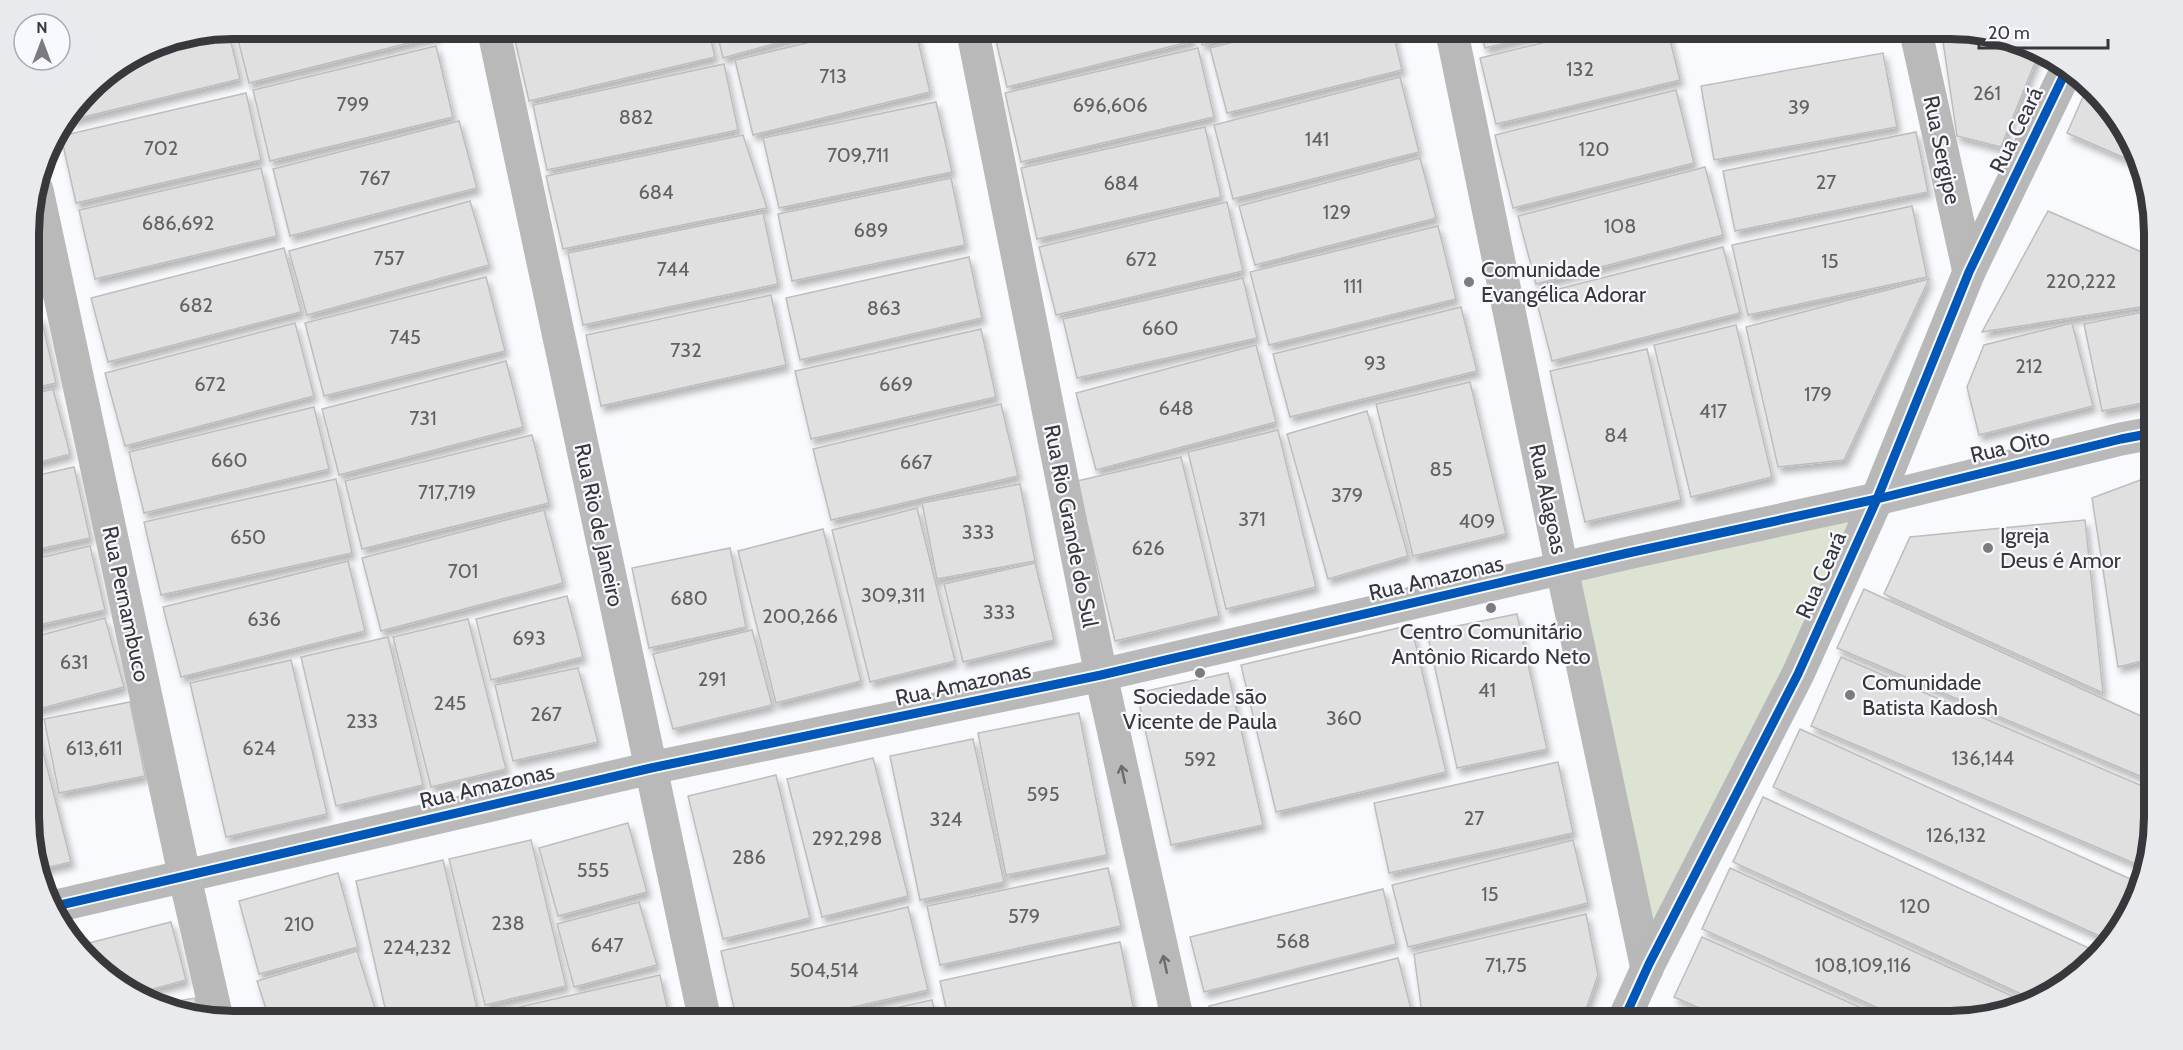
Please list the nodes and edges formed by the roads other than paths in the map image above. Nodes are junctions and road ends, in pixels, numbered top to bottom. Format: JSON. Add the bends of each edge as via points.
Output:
{"nodes":[{"id":1,"x":495,"y":39,"type":"edge"},
{"id":2,"x":974,"y":39,"type":"edge"},
{"id":3,"x":1453,"y":39,"type":"edge"},
{"id":4,"x":1917,"y":39,"type":"edge"},
{"id":5,"x":2064,"y":76,"type":"edge"},
{"id":6,"x":41,"y":208,"type":"edge"},
{"id":7,"x":1969,"y":272,"type":"junction"},
{"id":8,"x":2144,"y":435,"type":"edge"},
{"id":9,"x":1876,"y":499,"type":"junction"},
{"id":10,"x":1562,"y":568,"type":"junction"},
{"id":11,"x":1101,"y":675,"type":"junction"},
{"id":12,"x":651,"y":768,"type":"junction"},
{"id":13,"x":185,"y":878,"type":"junction"},
{"id":14,"x":61,"y":905,"type":"edge"},
{"id":15,"x":1647,"y":969,"type":"junction"},
{"id":16,"x":215,"y":1010,"type":"edge"},
{"id":17,"x":703,"y":1011,"type":"edge"},
{"id":18,"x":1176,"y":1011,"type":"edge"},
{"id":19,"x":1628,"y":1011,"type":"edge"}],
"edges":[{"from":1,"to":12,"type":"street","name":"Rua Rio de Janeiro"},
{"from":2,"to":11,"type":"street","name":"Rua Rio Grande do Sul"},
{"from":3,"to":10,"type":"street","name":"Rua Alagoas"},
{"from":4,"to":7,"type":"street","name":"Rua Sergipe"},
{"from":5,"to":7,"type":"street","name":"Rua Ceará"},
{"from":6,"to":13,"type":"street","name":"Rua Pernambuco"},
{"from":7,"to":9,"type":"street","name":"Rua Ceará"},
{"from":8,"to":9,"type":"street","name":"Rua Oito"},
{"from":9,"to":10,"type":"street","name":"Rua Amazonas"},
{"from":9,"to":15,"type":"street","name":"Rua Ceará","via":[[1798,674]]},
{"from":10,"to":11,"type":"street","name":"Rua Amazonas"},
{"from":10,"to":15,"type":"street","name":"Rua Alagoas"},
{"from":11,"to":12,"type":"street","name":"Rua Amazonas"},
{"from":18,"to":11,"type":"street","name":"Rua Rio Grande do Sul","one_way":true},
{"from":12,"to":13,"type":"street","name":"Rua Amazonas"},
{"from":12,"to":17,"type":"street","name":"Rua Rio de Janeiro"},
{"from":13,"to":14,"type":"street","name":"Rua Amazonas"},
{"from":13,"to":16,"type":"street","name":"Rua Pernambuco"},
{"from":15,"to":19,"type":"street","name":"Rua Ceará"}]}
